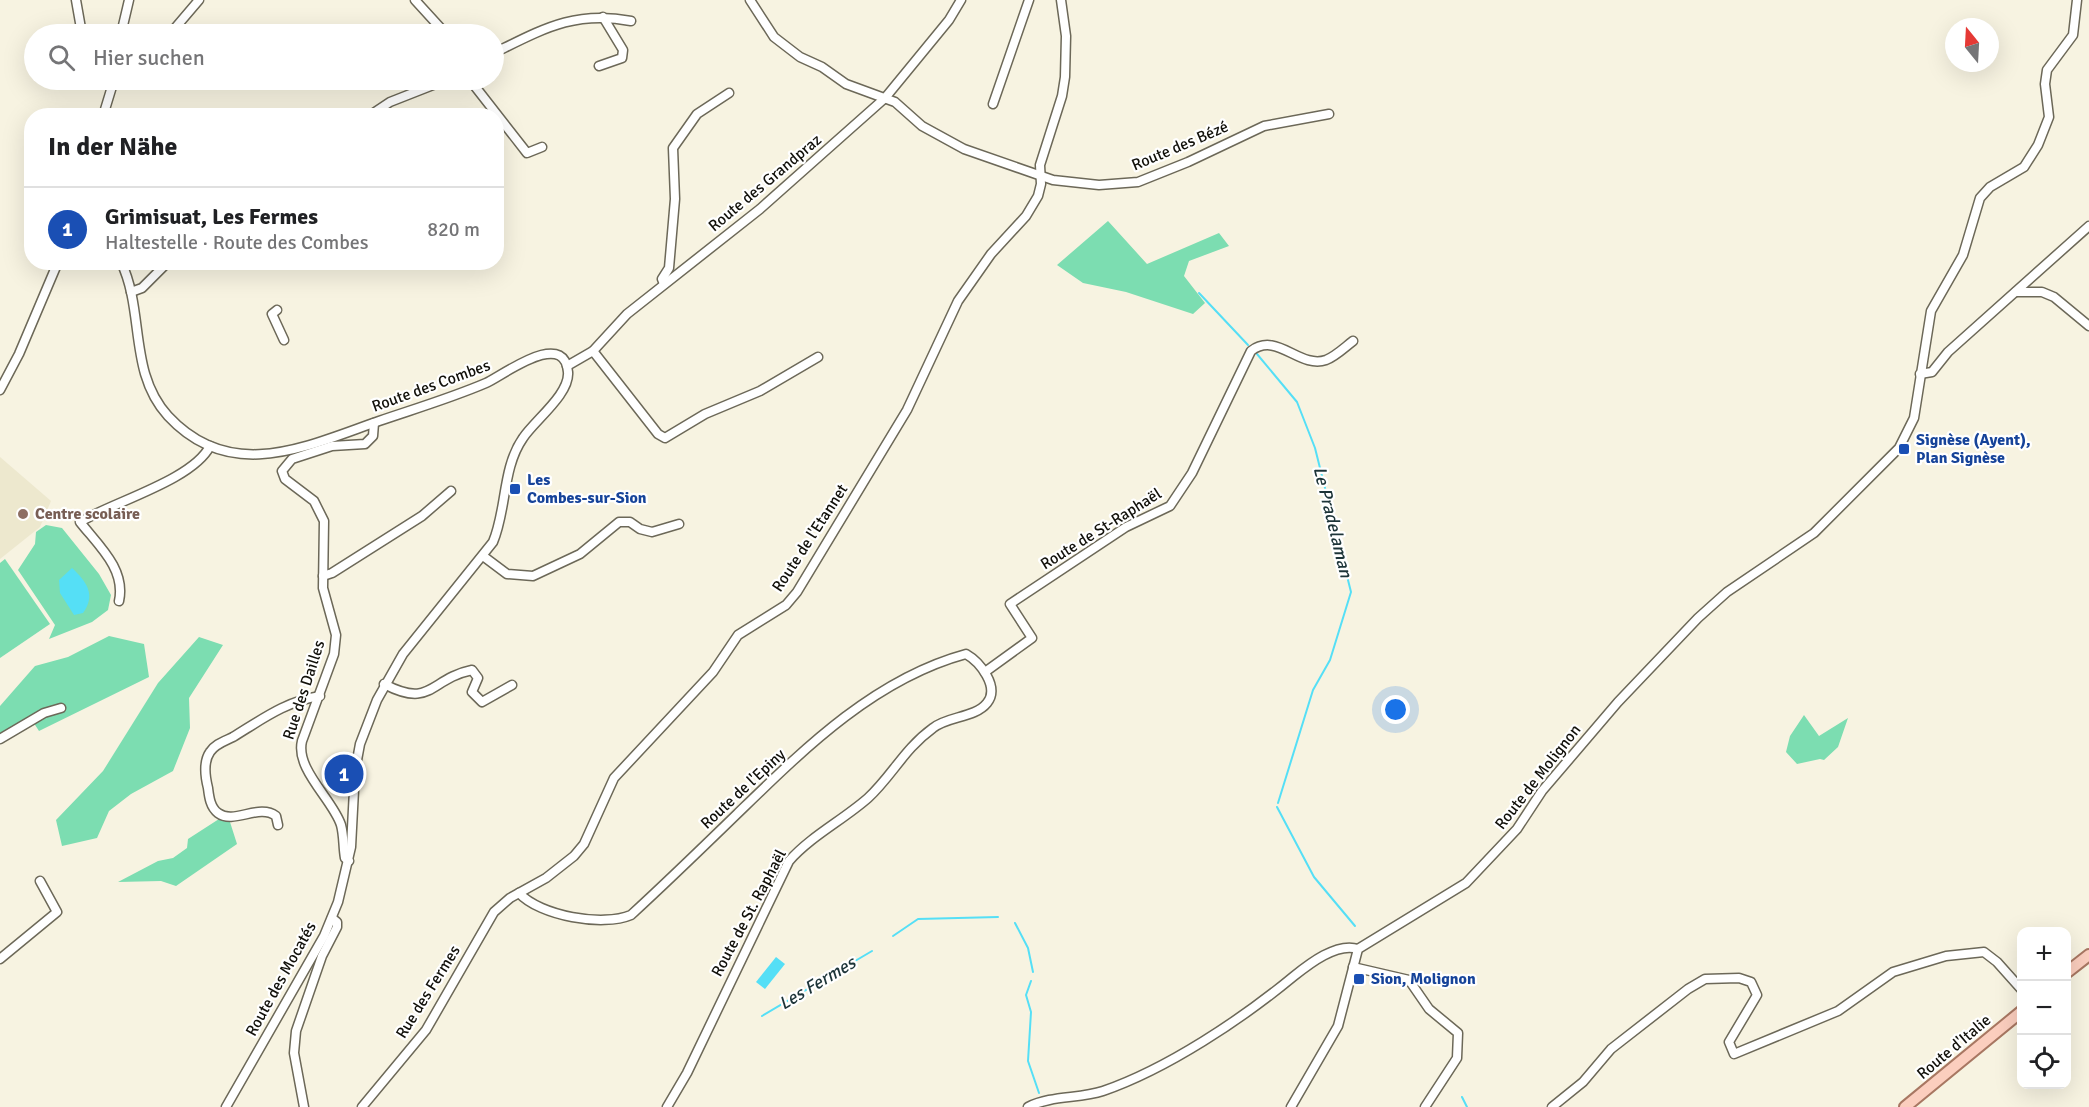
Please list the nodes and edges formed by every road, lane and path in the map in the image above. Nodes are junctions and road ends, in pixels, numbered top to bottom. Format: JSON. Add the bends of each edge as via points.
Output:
{"nodes":[{"id":1,"x":76,"y":0,"type":"edge"},
{"id":2,"x":129,"y":0,"type":"edge"},
{"id":3,"x":199,"y":0,"type":"edge"},
{"id":4,"x":415,"y":0,"type":"edge"},
{"id":5,"x":750,"y":0,"type":"edge"},
{"id":6,"x":961,"y":0,"type":"edge"},
{"id":7,"x":1029,"y":0,"type":"edge"},
{"id":8,"x":1061,"y":0,"type":"edge"},
{"id":9,"x":2078,"y":0,"type":"edge"},
{"id":10,"x":603,"y":17,"type":"junction"},
{"id":11,"x":631,"y":21,"type":"dead end"},
{"id":12,"x":80,"y":24,"type":"edge"},
{"id":13,"x":123,"y":24,"type":"edge"},
{"id":14,"x":179,"y":24,"type":"edge"},
{"id":15,"x":437,"y":24,"type":"edge"},
{"id":16,"x":504,"y":48,"type":"edge"},
{"id":17,"x":599,"y":66,"type":"dead end"},
{"id":18,"x":111,"y":90,"type":"edge"},
{"id":19,"x":421,"y":90,"type":"edge"},
{"id":20,"x":478,"y":90,"type":"edge"},
{"id":21,"x":729,"y":93,"type":"dead end"},
{"id":22,"x":885,"y":98,"type":"junction"},
{"id":23,"x":993,"y":104,"type":"dead end"},
{"id":24,"x":105,"y":108,"type":"edge"},
{"id":25,"x":381,"y":108,"type":"edge"},
{"id":26,"x":492,"y":108,"type":"edge"},
{"id":27,"x":1329,"y":114,"type":"dead end"},
{"id":28,"x":504,"y":124,"type":"edge"},
{"id":29,"x":542,"y":147,"type":"dead end"},
{"id":30,"x":1039,"y":175,"type":"junction"},
{"id":31,"x":2089,"y":226,"type":"edge"},
{"id":32,"x":55,"y":270,"type":"edge"},
{"id":33,"x":124,"y":270,"type":"edge"},
{"id":34,"x":160,"y":270,"type":"edge"},
{"id":35,"x":664,"y":284,"type":"junction"},
{"id":36,"x":131,"y":292,"type":"junction"},
{"id":37,"x":2016,"y":292,"type":"junction"},
{"id":38,"x":277,"y":310,"type":"dead end"},
{"id":39,"x":2089,"y":326,"type":"edge"},
{"id":40,"x":284,"y":340,"type":"dead end"},
{"id":41,"x":1353,"y":341,"type":"dead end"},
{"id":42,"x":593,"y":351,"type":"junction"},
{"id":43,"x":818,"y":357,"type":"dead end"},
{"id":44,"x":567,"y":366,"type":"junction"},
{"id":45,"x":1920,"y":374,"type":"junction"},
{"id":46,"x":0,"y":390,"type":"edge"},
{"id":47,"x":374,"y":423,"type":"junction"},
{"id":48,"x":210,"y":446,"type":"junction"},
{"id":49,"x":451,"y":491,"type":"dead end"},
{"id":50,"x":679,"y":524,"type":"dead end"},
{"id":51,"x":483,"y":556,"type":"junction"},
{"id":52,"x":323,"y":576,"type":"junction"},
{"id":53,"x":119,"y":601,"type":"dead end"},
{"id":54,"x":985,"y":672,"type":"junction"},
{"id":55,"x":384,"y":684,"type":"junction"},
{"id":56,"x":512,"y":685,"type":"dead end"},
{"id":57,"x":320,"y":696,"type":"junction"},
{"id":58,"x":61,"y":708,"type":"dead end"},
{"id":59,"x":0,"y":739,"type":"edge"},
{"id":60,"x":278,"y":825,"type":"dead end"},
{"id":61,"x":349,"y":861,"type":"junction"},
{"id":62,"x":40,"y":881,"type":"dead end"},
{"id":63,"x":519,"y":893,"type":"junction"},
{"id":64,"x":332,"y":918,"type":"junction"},
{"id":65,"x":1358,"y":949,"type":"junction"},
{"id":66,"x":2089,"y":955,"type":"edge"},
{"id":67,"x":0,"y":959,"type":"edge"},
{"id":68,"x":1353,"y":967,"type":"junction"},
{"id":69,"x":2071,"y":970,"type":"edge"},
{"id":70,"x":2017,"y":984,"type":"edge"},
{"id":71,"x":2017,"y":1015,"type":"edge"},
{"id":72,"x":226,"y":1107,"type":"edge"},
{"id":73,"x":303,"y":1107,"type":"edge"},
{"id":74,"x":362,"y":1107,"type":"edge"},
{"id":75,"x":667,"y":1107,"type":"edge"},
{"id":76,"x":1028,"y":1107,"type":"edge"},
{"id":77,"x":1291,"y":1107,"type":"edge"},
{"id":78,"x":1425,"y":1107,"type":"edge"},
{"id":79,"x":1552,"y":1107,"type":"edge"},
{"id":80,"x":1905,"y":1107,"type":"edge"}],
"edges":[{"from":1,"to":12,"type":"street"},
{"from":2,"to":13,"type":"street"},
{"from":3,"to":14,"type":"street"},
{"from":4,"to":15,"type":"street"},
{"from":5,"to":22,"type":"street","name":"Route des Bézé","via":[[774,38],[800,57],[846,84]]},
{"from":6,"to":22,"type":"street","name":"Route des Grandpraz"},
{"from":7,"to":23,"type":"street"},
{"from":8,"to":30,"type":"street","name":"Route de l'Etannet","via":[[1066,36],[1065,77]]},
{"from":9,"to":45,"type":"street","name":"Route de Molignon","via":[[2073,35],[2047,70],[2049,117],[2038,144],[2024,167],[1990,187],[1980,198],[1963,255],[1931,311]]},
{"from":10,"to":11,"type":"street"},
{"from":10,"to":16,"type":"street","via":[[563,22]]},
{"from":10,"to":17,"type":"street","via":[[623,50],[622,58]]},
{"from":18,"to":24,"type":"street"},
{"from":19,"to":25,"type":"street"},
{"from":20,"to":26,"type":"street"},
{"from":21,"to":35,"type":"street","via":[[697,114],[673,148],[675,199]]},
{"from":22,"to":30,"type":"street","name":"Route des Bézé","via":[[906,110],[922,126],[964,149]]},
{"from":22,"to":35,"type":"street","name":"Route des Grandpraz","via":[[760,209]]},
{"from":27,"to":30,"type":"street","name":"Route des Bézé","via":[[1264,126],[1138,182],[1081,185]]},
{"from":28,"to":29,"type":"street","via":[[527,153]]},
{"from":30,"to":63,"type":"street","name":"Route de l'Etannet","via":[[1036,202],[991,254],[958,301],[907,410],[797,592],[786,605],[738,635],[713,672],[614,778],[584,844],[574,856]]},
{"from":31,"to":37,"type":"street"},
{"from":32,"to":46,"type":"street"},
{"from":33,"to":36,"type":"street","name":"Route des Combes"},
{"from":34,"to":36,"type":"street"},
{"from":35,"to":42,"type":"street","name":"Route des Grandpraz","via":[[627,314]]},
{"from":36,"to":48,"type":"street","name":"Route des Combes","via":[[141,364],[153,393],[185,432]]},
{"from":37,"to":39,"type":"street","via":[[2042,292],[2054,297]]},
{"from":37,"to":45,"type":"street","via":[[1948,352],[1932,372]]},
{"from":38,"to":40,"type":"street","via":[[272,314]]},
{"from":41,"to":54,"type":"street","name":"Route de St-Raphaël","via":[[1333,356],[1318,361],[1273,344],[1251,351],[1192,472],[1170,506],[1126,527],[1010,604],[1032,638]]},
{"from":42,"to":43,"type":"street","via":[[658,434],[666,438]]},
{"from":42,"to":44,"type":"street","name":"Route des Grandpraz"},
{"from":44,"to":47,"type":"street","name":"Route des Combes","via":[[555,355],[538,354],[481,385]]},
{"from":44,"to":51,"type":"street","via":[[564,388],[514,454],[498,530]]},
{"from":45,"to":65,"type":"street","name":"Route de Molignon","via":[[1908,433],[1899,448],[1857,491],[1814,533],[1727,592],[1698,618],[1595,729],[1478,873]]},
{"from":47,"to":48,"type":"street","name":"Route des Combes","via":[[276,454],[245,455]]},
{"from":47,"to":52,"type":"street","name":"Rue des Dailles","via":[[373,436],[365,444],[332,446],[292,459],[282,471],[285,479],[314,501],[322,515],[326,531]]},
{"from":48,"to":53,"type":"street","via":[[201,458],[173,477],[80,522],[116,569]]},
{"from":49,"to":52,"type":"street","via":[[422,516]]},
{"from":50,"to":51,"type":"street","via":[[652,532],[630,522],[619,522],[580,555],[533,576],[507,574]]},
{"from":51,"to":55,"type":"street","via":[[408,648]]},
{"from":52,"to":57,"type":"street","name":"Rue des Dailles","via":[[336,635]]},
{"from":54,"to":63,"type":"street","name":"Route de l'Epiny","via":[[966,654],[945,660],[843,717],[631,915],[609,921],[573,916],[533,905]]},
{"from":54,"to":75,"type":"street","name":"Route de St. Raphaël","via":[[991,692],[987,703],[934,726],[904,752],[868,798],[789,861]]},
{"from":55,"to":56,"type":"street","via":[[405,694],[418,695],[472,669],[478,678],[472,692],[482,702]]},
{"from":55,"to":61,"type":"street","via":[[357,757]]},
{"from":57,"to":60,"type":"street","via":[[291,704],[261,719],[216,745],[206,760],[208,792],[219,813],[229,816],[268,812],[276,816]]},
{"from":57,"to":61,"type":"street","name":"Rue des Dailles","via":[[300,753],[341,825],[345,858]]},
{"from":58,"to":59,"type":"street","via":[[44,713]]},
{"from":61,"to":64,"type":"street","name":"Route des Mocatés"},
{"from":62,"to":67,"type":"street","via":[[57,912]]},
{"from":63,"to":74,"type":"street","name":"Rue des Fermes","via":[[494,912],[426,1030]]},
{"from":64,"to":72,"type":"street","name":"Route des Mocatés"},
{"from":64,"to":73,"type":"street","via":[[337,927],[322,956],[296,1032],[294,1053]]},
{"from":65,"to":68,"type":"street"},
{"from":65,"to":76,"type":"street","via":[[1351,947],[1314,960],[1256,1008],[1178,1056],[1101,1092],[1042,1100]]},
{"from":66,"to":69,"type":"main road"},
{"from":68,"to":77,"type":"street","via":[[1338,1026]]},
{"from":68,"to":78,"type":"street","via":[[1409,980],[1428,1009],[1458,1034],[1457,1058]]},
{"from":70,"to":79,"type":"street","via":[[1984,952],[1946,956],[1893,972],[1838,1011],[1734,1054],[1729,1042],[1757,995],[1755,989],[1739,978],[1705,979],[1611,1049],[1583,1082]]},
{"from":71,"to":80,"type":"main road","name":"Route d'Italie"}]}
